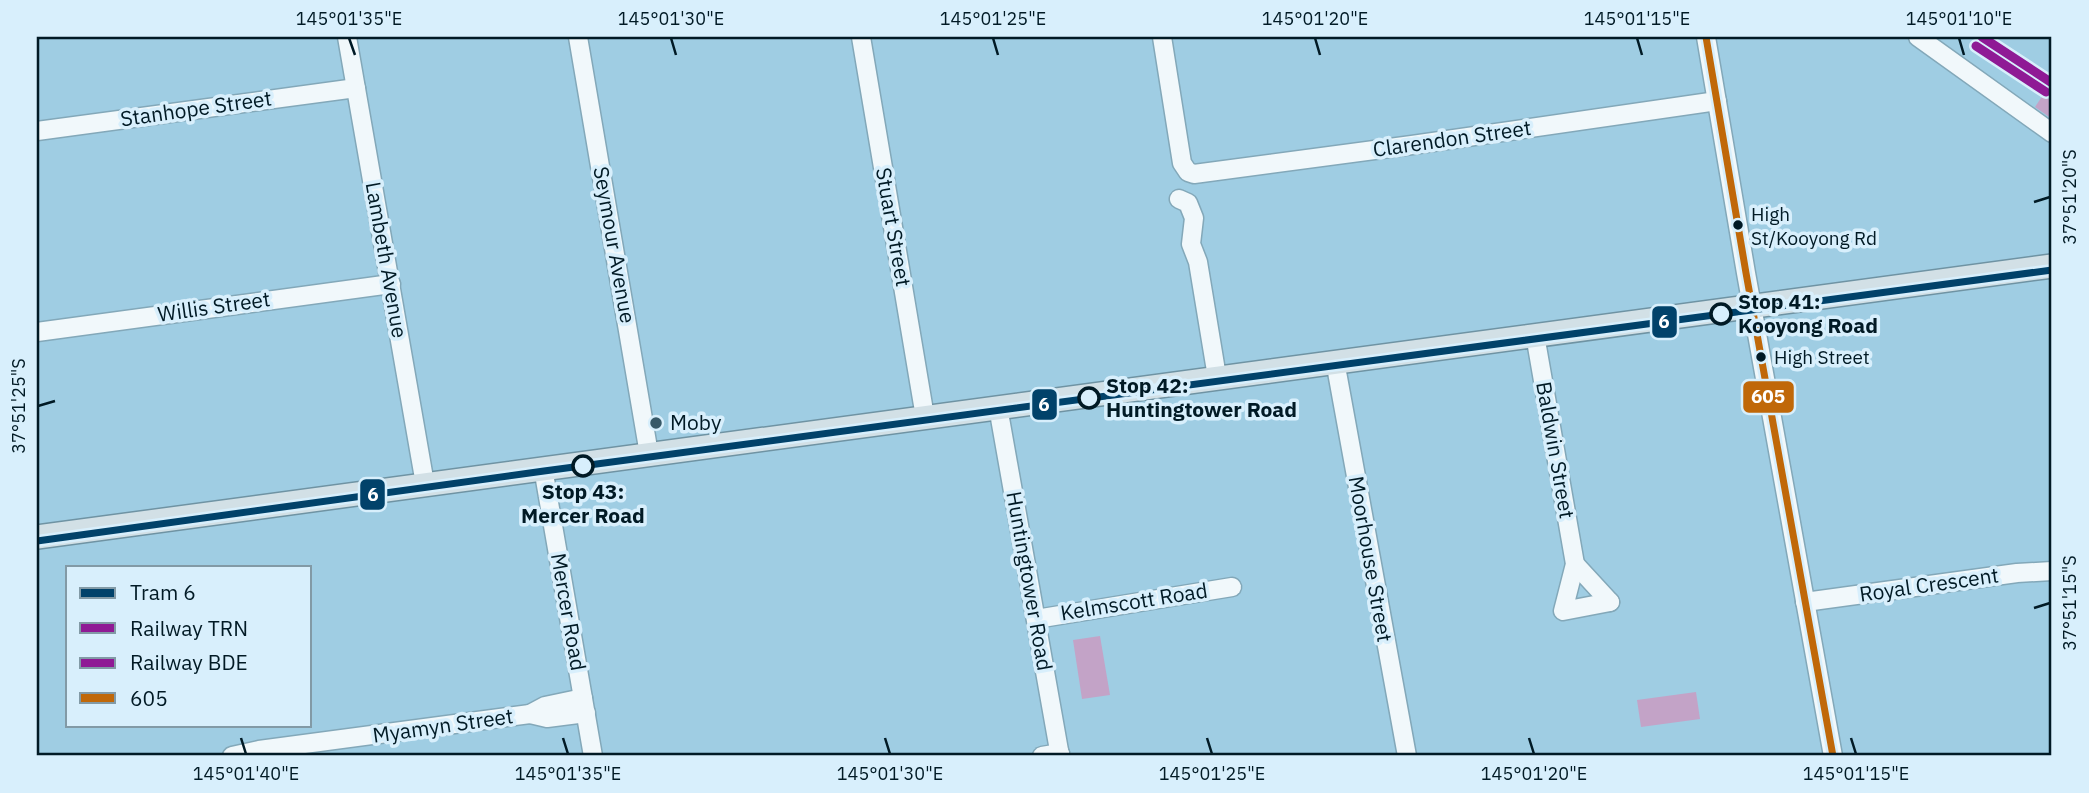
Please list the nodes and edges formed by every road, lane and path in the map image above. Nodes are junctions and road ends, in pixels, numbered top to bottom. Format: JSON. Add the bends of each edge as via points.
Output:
{"nodes":[{"id":1,"x":347,"y":37,"type":"edge"},
{"id":2,"x":578,"y":37,"type":"edge"},
{"id":3,"x":861,"y":37,"type":"edge"},
{"id":4,"x":1162,"y":37,"type":"edge"},
{"id":5,"x":1706,"y":37,"type":"edge"},
{"id":6,"x":1917,"y":37,"type":"edge"},
{"id":7,"x":356,"y":88,"type":"junction"},
{"id":8,"x":1717,"y":101,"type":"junction"},
{"id":9,"x":37,"y":131,"type":"edge"},
{"id":10,"x":2052,"y":133,"type":"edge"},
{"id":11,"x":1180,"y":199,"type":"dead end"},
{"id":12,"x":2052,"y":265,"type":"edge"},
{"id":13,"x":390,"y":284,"type":"junction"},
{"id":14,"x":1752,"y":305,"type":"junction"},
{"id":15,"x":37,"y":332,"type":"edge"},
{"id":16,"x":1535,"y":335,"type":"junction"},
{"id":17,"x":1335,"y":361,"type":"junction"},
{"id":18,"x":1217,"y":377,"type":"junction"},
{"id":19,"x":998,"y":407,"type":"junction"},
{"id":20,"x":925,"y":417,"type":"junction"},
{"id":21,"x":649,"y":454,"type":"junction"},
{"id":22,"x":543,"y":468,"type":"junction"},
{"id":23,"x":425,"y":484,"type":"junction"},
{"id":24,"x":37,"y":537,"type":"edge"},
{"id":25,"x":1576,"y":564,"type":"dead end"},
{"id":26,"x":2052,"y":571,"type":"edge"},
{"id":27,"x":1231,"y":587,"type":"dead end"},
{"id":28,"x":1805,"y":601,"type":"junction"},
{"id":29,"x":1035,"y":619,"type":"junction"},
{"id":30,"x":584,"y":706,"type":"junction"},
{"id":31,"x":260,"y":753,"type":"edge"},
{"id":32,"x":1054,"y":755,"type":"edge"},
{"id":33,"x":232,"y":756,"type":"edge"},
{"id":34,"x":593,"y":756,"type":"edge"},
{"id":35,"x":1407,"y":756,"type":"edge"},
{"id":36,"x":1833,"y":756,"type":"edge"}],
"edges":[{"from":1,"to":7,"type":"street","name":"Lambeth Avenue"},
{"from":2,"to":21,"type":"street","name":"Seymour Avenue"},
{"from":3,"to":20,"type":"street","name":"Stuart Street"},
{"from":4,"to":8,"type":"street","name":"Clarendon Street","via":[[1182,163],[1188,172],[1205,174]]},
{"from":5,"to":8,"type":"street"},
{"from":6,"to":10,"type":"street"},
{"from":7,"to":9,"type":"street","name":"Stanhope Street"},
{"from":7,"to":13,"type":"street","name":"Lambeth Avenue"},
{"from":8,"to":14,"type":"street"},
{"from":11,"to":18,"type":"street","via":[[1188,203],[1194,219],[1191,244]]},
{"from":12,"to":14,"type":"main road"},
{"from":13,"to":15,"type":"street","name":"Willis Street"},
{"from":13,"to":23,"type":"street","name":"Lambeth Avenue"},
{"from":14,"to":16,"type":"main road"},
{"from":14,"to":28,"type":"street"},
{"from":16,"to":17,"type":"main road"},
{"from":16,"to":25,"type":"street","name":"Baldwin Street"},
{"from":17,"to":18,"type":"main road"},
{"from":17,"to":35,"type":"street","name":"Moorhouse Street"},
{"from":18,"to":19,"type":"main road"},
{"from":19,"to":20,"type":"main road"},
{"from":19,"to":29,"type":"street","name":"Huntingtower Road"},
{"from":20,"to":21,"type":"main road"},
{"from":21,"to":22,"type":"main road"},
{"from":22,"to":23,"type":"main road"},
{"from":22,"to":30,"type":"street","name":"Mercer Road"},
{"from":23,"to":24,"type":"main road"},
{"from":26,"to":28,"type":"street","name":"Royal Crescent"},
{"from":27,"to":29,"type":"street","name":"Kelmscott Road"},
{"from":28,"to":36,"type":"street"},
{"from":29,"to":32,"type":"street","name":"Huntingtower Road"},
{"from":30,"to":31,"type":"street","name":"Myamyn Street","via":[[547,718],[530,714]]},
{"from":30,"to":34,"type":"street","name":"Mercer Road"},
{"from":31,"to":33,"type":"street","name":"Myamyn Street"}]}
